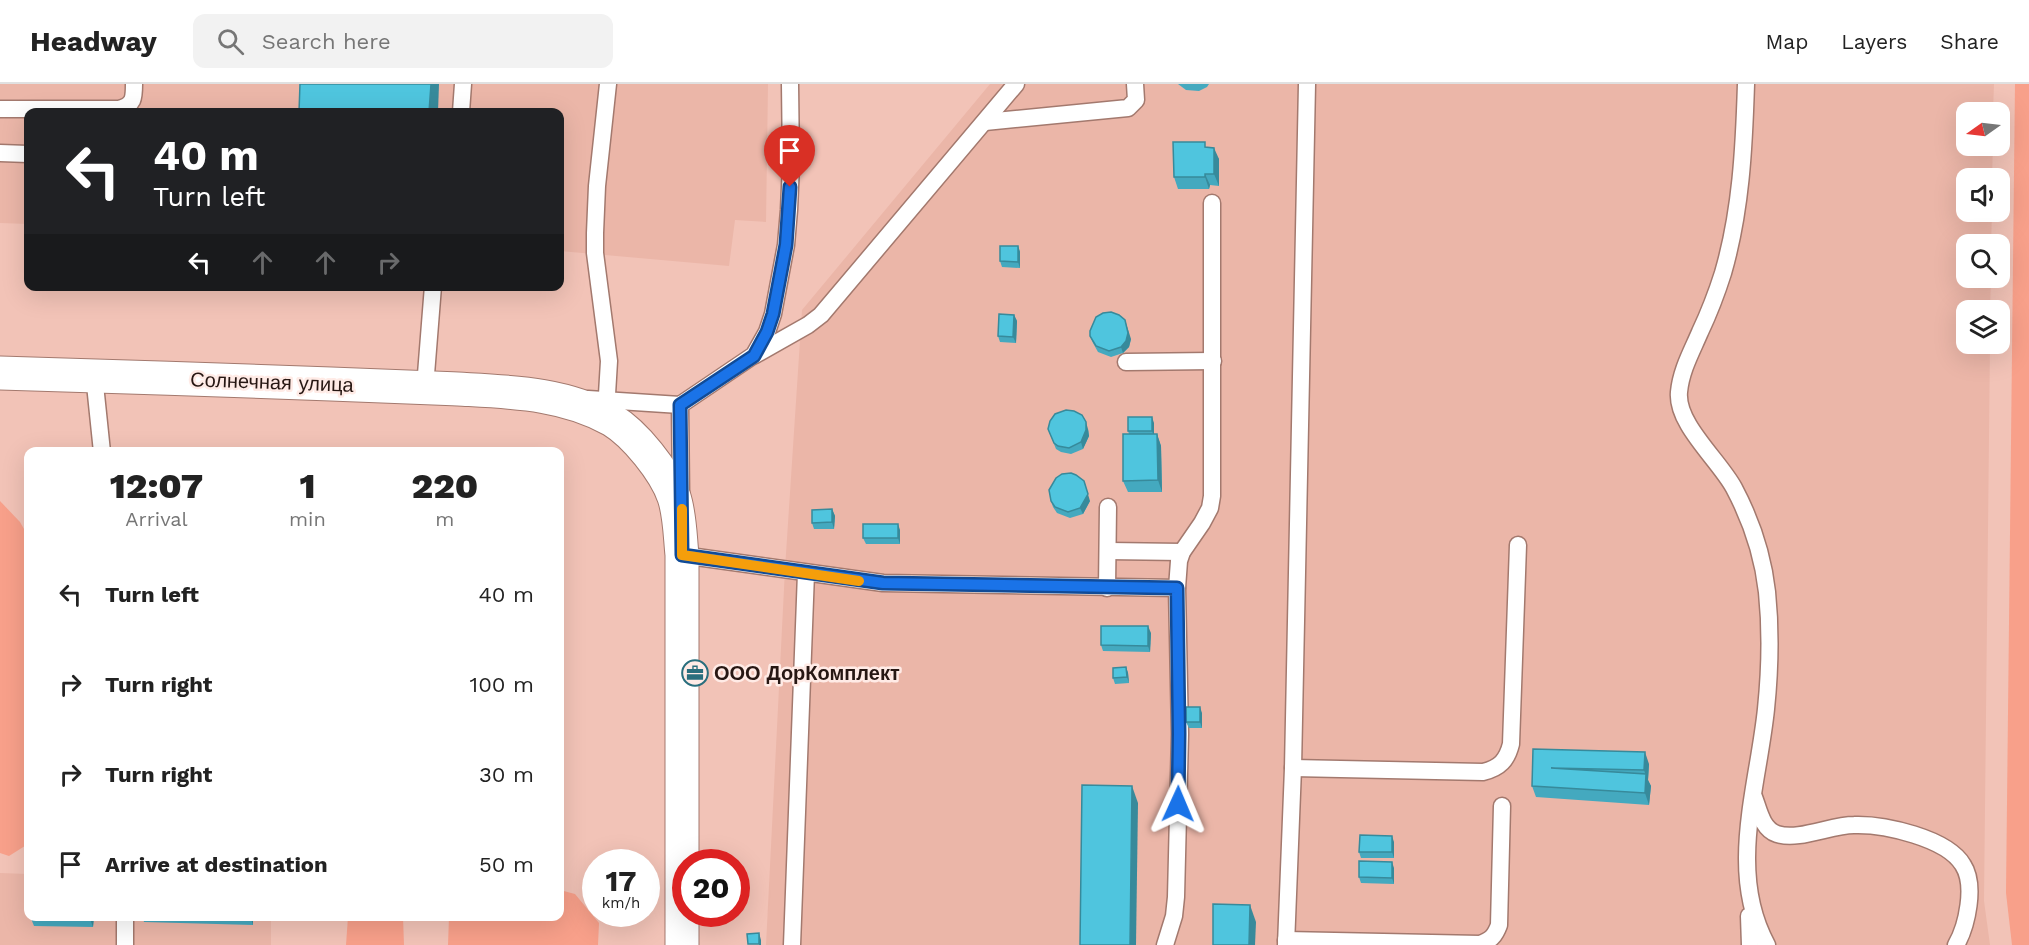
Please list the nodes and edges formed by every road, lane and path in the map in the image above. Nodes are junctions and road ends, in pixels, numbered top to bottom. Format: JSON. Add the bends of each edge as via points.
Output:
{"nodes":[{"id":1,"x":134,"y":84,"type":"edge"},
{"id":2,"x":462,"y":84,"type":"edge"},
{"id":3,"x":608,"y":84,"type":"edge"},
{"id":4,"x":790,"y":84,"type":"edge"},
{"id":5,"x":1016,"y":84,"type":"edge"},
{"id":6,"x":1135,"y":84,"type":"edge"},
{"id":7,"x":1308,"y":84,"type":"edge"},
{"id":8,"x":1746,"y":84,"type":"edge"},
{"id":9,"x":122,"y":108,"type":"edge"},
{"id":10,"x":461,"y":108,"type":"edge"},
{"id":11,"x":0,"y":109,"type":"edge"},
{"id":12,"x":24,"y":109,"type":"edge"},
{"id":13,"x":985,"y":122,"type":"junction"},
{"id":14,"x":0,"y":153,"type":"edge"},
{"id":15,"x":24,"y":154,"type":"edge"},
{"id":16,"x":1212,"y":203,"type":"dead end"},
{"id":17,"x":433,"y":291,"type":"edge"},
{"id":18,"x":754,"y":356,"type":"junction"},
{"id":19,"x":1213,"y":361,"type":"junction"},
{"id":20,"x":1126,"y":362,"type":"dead end"},
{"id":21,"x":0,"y":373,"type":"edge"},
{"id":22,"x":94,"y":375,"type":"junction"},
{"id":23,"x":425,"y":387,"type":"junction"},
{"id":24,"x":680,"y":405,"type":"junction"},
{"id":25,"x":606,"y":408,"type":"junction"},
{"id":26,"x":101,"y":447,"type":"edge"},
{"id":27,"x":1108,"y":507,"type":"dead end"},
{"id":28,"x":1518,"y":545,"type":"dead end"},
{"id":29,"x":1108,"y":551,"type":"junction"},
{"id":30,"x":1182,"y":552,"type":"junction"},
{"id":31,"x":682,"y":555,"type":"junction"},
{"id":32,"x":806,"y":573,"type":"junction"},
{"id":33,"x":1107,"y":588,"type":"junction"},
{"id":34,"x":1177,"y":588,"type":"junction"},
{"id":35,"x":1293,"y":768,"type":"junction"},
{"id":36,"x":1753,"y":793,"type":"junction"},
{"id":37,"x":1503,"y":806,"type":"dead end"},
{"id":38,"x":1748,"y":871,"type":"junction"},
{"id":39,"x":125,"y":921,"type":"edge"},
{"id":40,"x":1286,"y":943,"type":"edge"},
{"id":41,"x":125,"y":945,"type":"edge"},
{"id":42,"x":682,"y":945,"type":"edge"},
{"id":43,"x":792,"y":945,"type":"edge"},
{"id":44,"x":1165,"y":945,"type":"edge"},
{"id":45,"x":1750,"y":945,"type":"edge"},
{"id":46,"x":1767,"y":945,"type":"edge"},
{"id":47,"x":1956,"y":945,"type":"edge"}],
"edges":[{"from":1,"to":9,"type":"lane","via":[[134,99]]},
{"from":2,"to":10,"type":"lane"},
{"from":3,"to":25,"type":"lane","via":[[595,233],[609,361]]},
{"from":4,"to":18,"type":"lane","via":[[786,245],[773,314]]},
{"from":5,"to":13,"type":"lane"},
{"from":6,"to":13,"type":"lane","via":[[1136,100],[1128,108]]},
{"from":7,"to":35,"type":"lane"},
{"from":8,"to":36,"type":"lane","via":[[1744,159],[1736,215],[1723,273],[1683,371],[1679,394],[1683,414],[1692,430],[1714,457],[1743,507],[1758,547],[1767,590],[1771,654]]},
{"from":11,"to":12,"type":"lane"},
{"from":13,"to":18,"type":"lane","via":[[821,315]]},
{"from":14,"to":15,"type":"lane"},
{"from":16,"to":19,"type":"lane"},
{"from":17,"to":23,"type":"lane"},
{"from":18,"to":24,"type":"lane"},
{"from":19,"to":20,"type":"lane"},
{"from":19,"to":30,"type":"lane","via":[[1212,496],[1202,523]]},
{"from":21,"to":22,"type":"street","name":"Солнечная улица"},
{"from":22,"to":23,"type":"street","name":"Солнечная улица"},
{"from":22,"to":26,"type":"lane"},
{"from":23,"to":25,"type":"street","name":"Солнечная улица","via":[[543,395],[594,411]]},
{"from":24,"to":25,"type":"lane"},
{"from":24,"to":31,"type":"lane"},
{"from":25,"to":31,"type":"street","name":"Солнечная улица","via":[[643,447],[674,496]]},
{"from":27,"to":29,"type":"lane"},
{"from":28,"to":35,"type":"lane","via":[[1511,744],[1503,763],[1483,772]]},
{"from":29,"to":30,"type":"lane"},
{"from":29,"to":33,"type":"lane"},
{"from":30,"to":34,"type":"lane"},
{"from":31,"to":32,"type":"lane"},
{"from":31,"to":42,"type":"street","name":"Солнечная улица"},
{"from":32,"to":33,"type":"lane","via":[[883,583]]},
{"from":32,"to":43,"type":"lane"},
{"from":33,"to":34,"type":"lane"},
{"from":34,"to":44,"type":"lane","via":[[1176,897]]},
{"from":35,"to":40,"type":"lane"},
{"from":36,"to":38,"type":"lane","via":[[1747,834]]},
{"from":36,"to":47,"type":"lane","via":[[1767,829],[1778,834],[1873,825],[1947,849],[1964,865],[1970,889]]},
{"from":37,"to":40,"type":"lane","via":[[1499,925],[1490,940],[1480,944]]},
{"from":38,"to":45,"type":"lane"},
{"from":38,"to":46,"type":"lane","via":[[1758,929]]},
{"from":39,"to":41,"type":"lane"}]}
